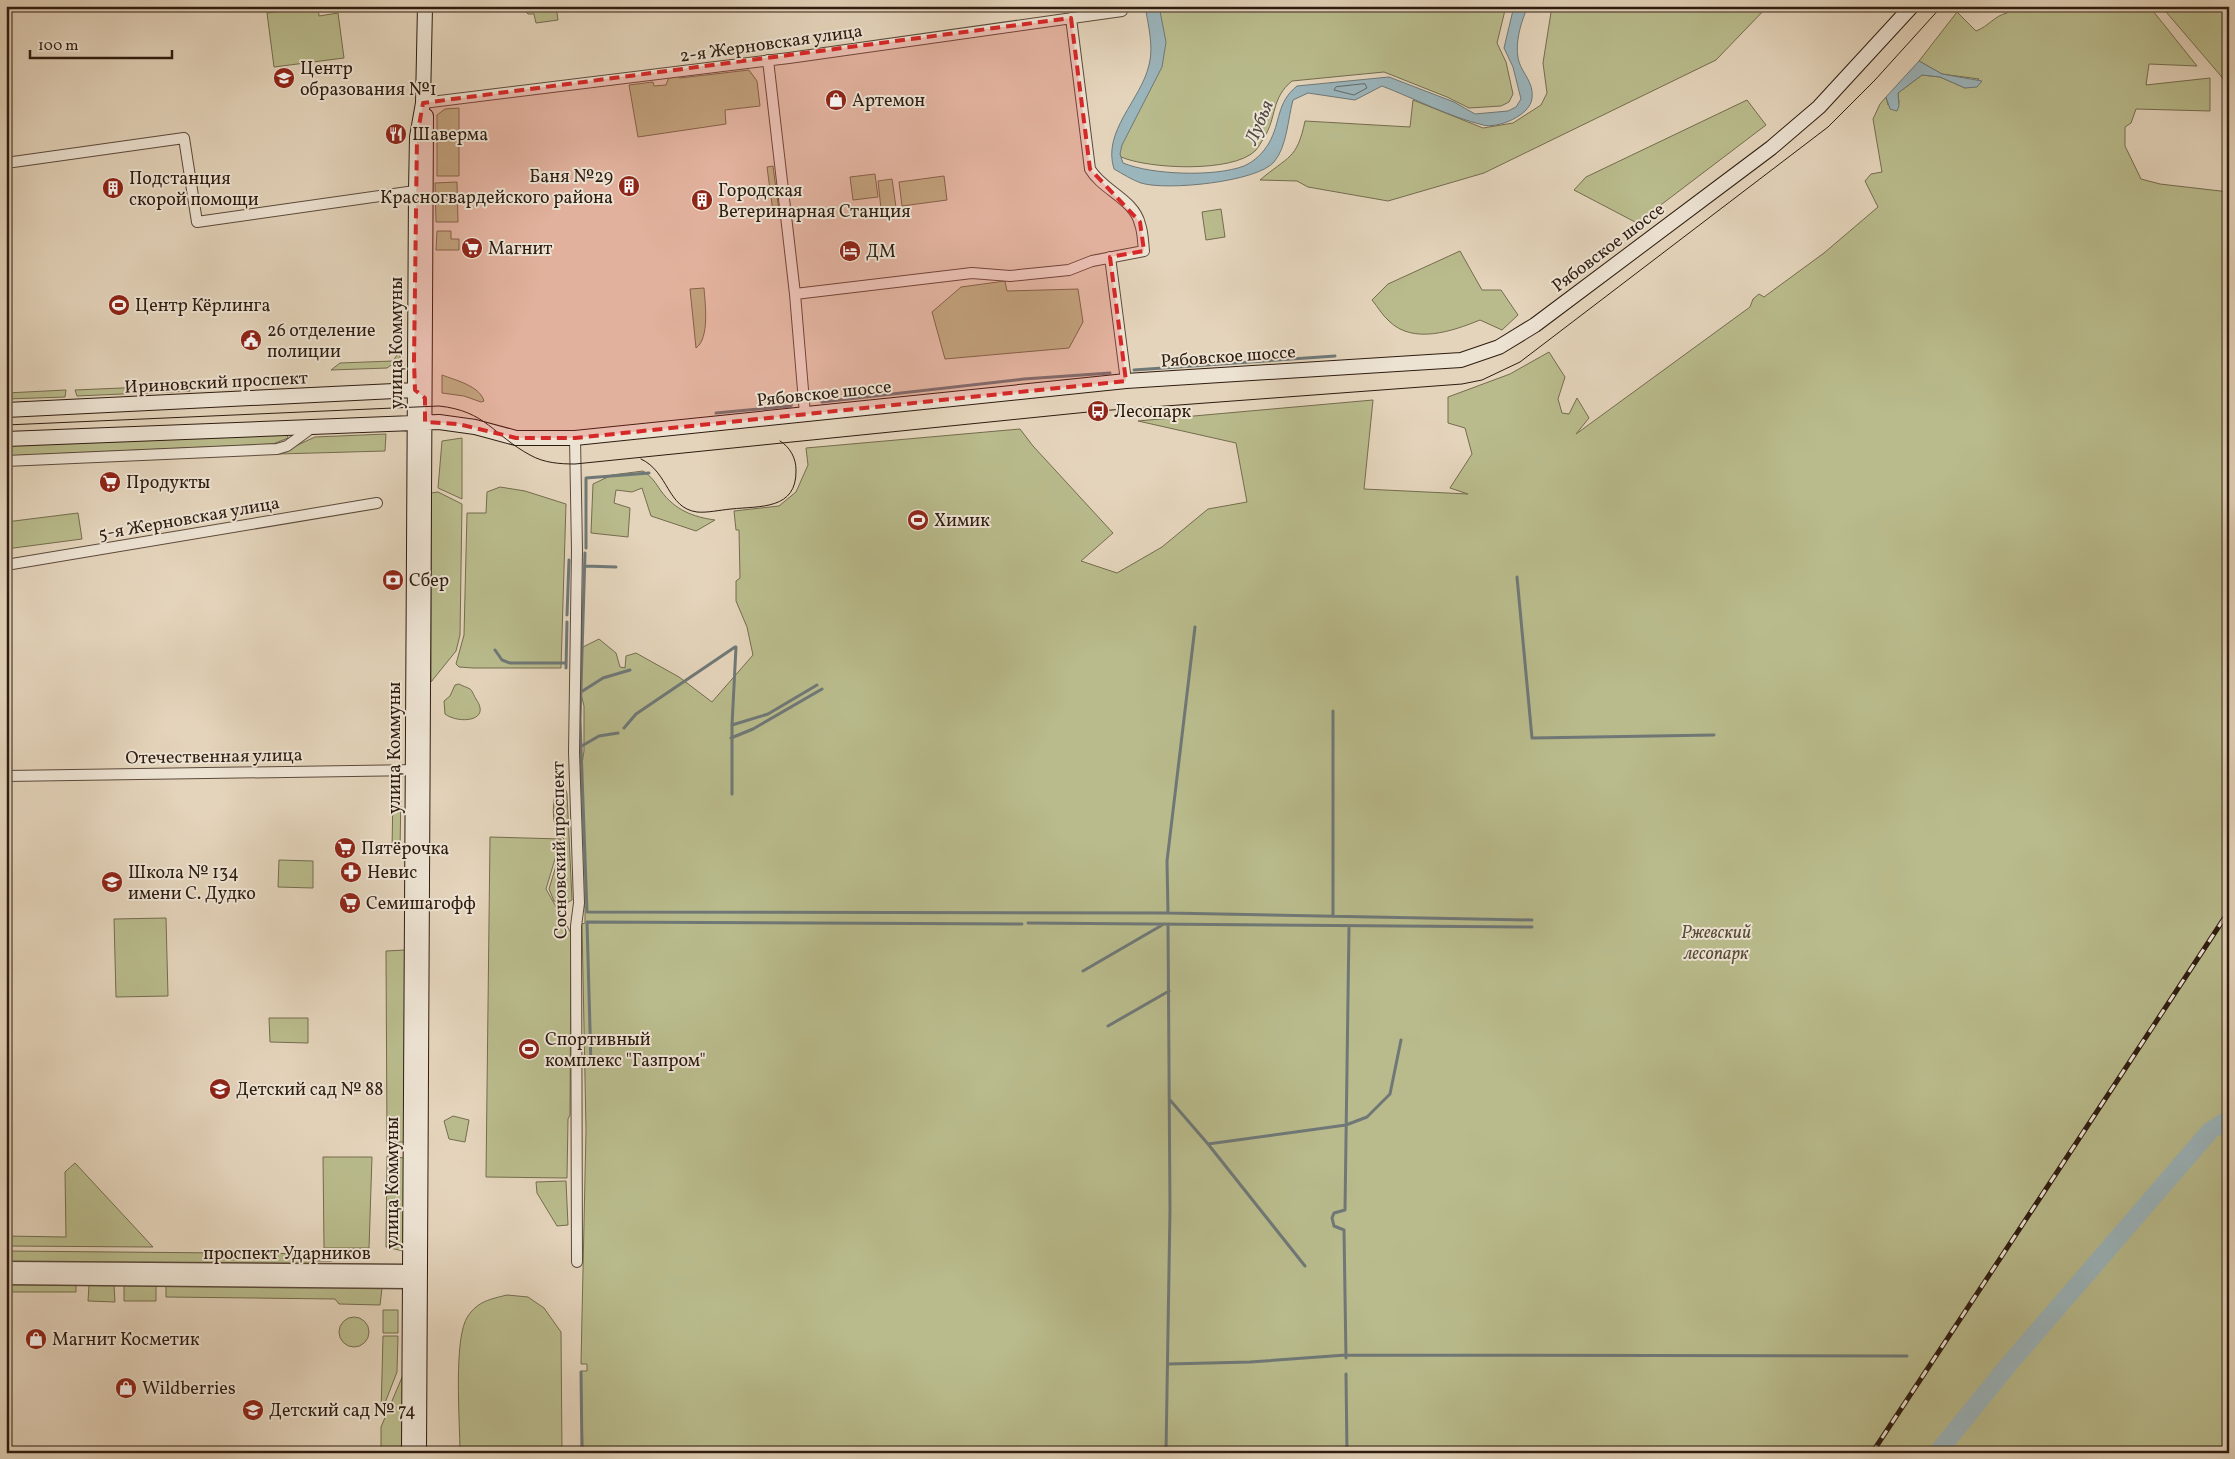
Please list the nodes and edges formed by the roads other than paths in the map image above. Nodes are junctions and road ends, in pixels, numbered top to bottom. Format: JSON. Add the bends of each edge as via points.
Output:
{"nodes":[{"id":1,"x":425,"y":6,"type":"edge"},
{"id":2,"x":1912,"y":6,"type":"edge"},
{"id":3,"x":1122,"y":11,"type":"dead end"},
{"id":4,"x":1071,"y":18,"type":"junction"},
{"id":5,"x":768,"y":60,"type":"junction"},
{"id":6,"x":423,"y":103,"type":"junction"},
{"id":7,"x":6,"y":163,"type":"edge"},
{"id":8,"x":421,"y":190,"type":"junction"},
{"id":9,"x":1110,"y":257,"type":"junction"},
{"id":10,"x":795,"y":294,"type":"junction"},
{"id":11,"x":1126,"y":382,"type":"junction"},
{"id":12,"x":420,"y":394,"type":"junction"},
{"id":13,"x":6,"y":410,"type":"edge"},
{"id":14,"x":805,"y":414,"type":"junction"},
{"id":15,"x":420,"y":422,"type":"junction"},
{"id":16,"x":313,"y":427,"type":"junction"},
{"id":17,"x":6,"y":438,"type":"edge"},
{"id":18,"x":575,"y":438,"type":"junction"},
{"id":19,"x":6,"y":461,"type":"edge"},
{"id":20,"x":377,"y":503,"type":"dead end"},
{"id":21,"x":6,"y":565,"type":"edge"},
{"id":22,"x":418,"y":770,"type":"junction"},
{"id":23,"x":6,"y":776,"type":"edge"},
{"id":24,"x":577,"y":1262,"type":"dead end"},
{"id":25,"x":6,"y":1268,"type":"edge"},
{"id":26,"x":413,"y":1277,"type":"junction"},
{"id":27,"x":6,"y":1278,"type":"edge"},
{"id":28,"x":409,"y":1453,"type":"edge"},
{"id":29,"x":419,"y":1453,"type":"edge"}],
"edges":[{"from":1,"to":6,"type":"main road","name":"улица Коммуны"},
{"from":2,"to":11,"type":"main road","name":"Рябовское шоссе","via":[[1819,107],[1772,148],[1535,325],[1499,347],[1462,360]]},
{"from":3,"to":4,"type":"street","name":"2-я Жерновская улица"},
{"from":4,"to":5,"type":"street","name":"2-я Жерновская улица"},
{"from":4,"to":9,"type":"street","via":[[1090,169],[1095,179],[1130,207],[1140,222],[1144,251]]},
{"from":5,"to":6,"type":"street","name":"2-я Жерновская улица"},
{"from":5,"to":10,"type":"street"},
{"from":6,"to":8,"type":"main road","name":"улица Коммуны","via":[[427,137]]},
{"from":7,"to":8,"type":"street","via":[[184,138],[197,222]]},
{"from":8,"to":12,"type":"main road","name":"улица Коммуны"},
{"from":9,"to":10,"type":"street","via":[[1070,270],[1010,276],[972,273]]},
{"from":9,"to":11,"type":"street"},
{"from":10,"to":14,"type":"street"},
{"from":11,"to":14,"type":"main road","name":"Рябовское шоссе"},
{"from":12,"to":13,"type":"main road","name":"Ириновский проспект"},
{"from":12,"to":15,"type":"main road","name":"улица Коммуны"},
{"from":14,"to":18,"type":"main road","name":"Рябовское шоссе"},
{"from":15,"to":16,"type":"main road"},
{"from":15,"to":18,"type":"main road","name":"Рябовское шоссе","via":[[458,424],[516,438]]},
{"from":15,"to":22,"type":"main road","name":"улица Коммуны"},
{"from":16,"to":17,"type":"main road"},
{"from":16,"to":19,"type":"street","via":[[287,446],[276,449]]},
{"from":18,"to":24,"type":"street","name":"Сосновский проспект","via":[[574,752],[579,902],[576,926]]},
{"from":20,"to":21,"type":"street","name":"5-я Жерновская улица"},
{"from":22,"to":23,"type":"street","name":"Отечественная улица"},
{"from":22,"to":26,"type":"main road","name":"улица Коммуны"},
{"from":25,"to":26,"type":"street","name":"проспект Ударников"},
{"from":26,"to":27,"type":"street","name":"проспект Ударников"},
{"from":26,"to":28,"type":"main road","name":"улица Коммуны"},
{"from":26,"to":29,"type":"main road","name":"улица Коммуны"}]}
